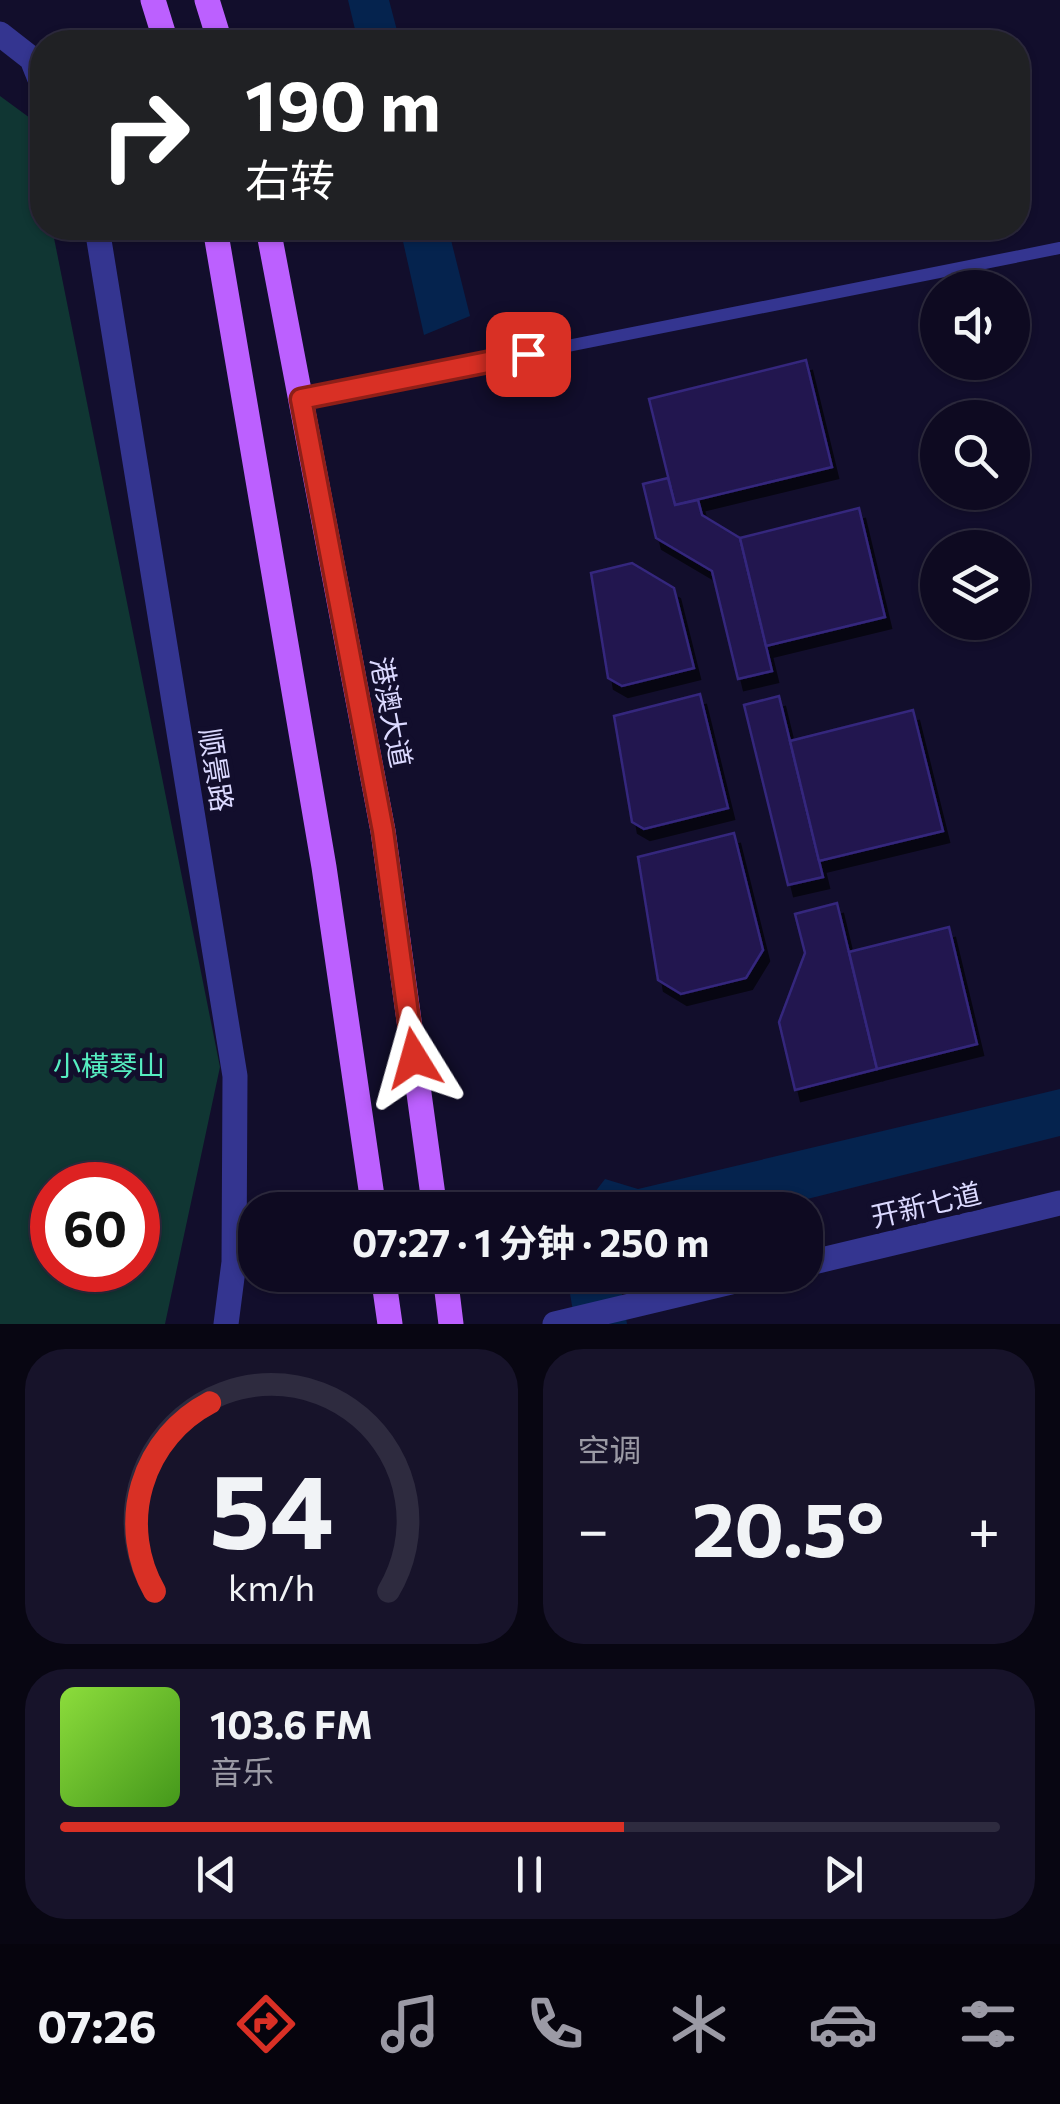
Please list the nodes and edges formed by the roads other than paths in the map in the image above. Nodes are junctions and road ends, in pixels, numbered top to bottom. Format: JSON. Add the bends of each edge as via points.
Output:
{"nodes":[{"id":1,"x":152,"y":0,"type":"edge"},
{"id":2,"x":207,"y":0,"type":"edge"},
{"id":3,"x":162,"y":30,"type":"edge"},
{"id":4,"x":216,"y":30,"type":"edge"},
{"id":5,"x":0,"y":34,"type":"edge"},
{"id":6,"x":30,"y":58,"type":"edge"},
{"id":7,"x":99,"y":240,"type":"edge"},
{"id":8,"x":217,"y":240,"type":"edge"},
{"id":9,"x":270,"y":240,"type":"edge"},
{"id":10,"x":1060,"y":248,"type":"edge"},
{"id":11,"x":301,"y":399,"type":"junction"},
{"id":12,"x":371,"y":1192,"type":"edge"},
{"id":13,"x":433,"y":1192,"type":"edge"},
{"id":14,"x":1060,"y":1203,"type":"edge"},
{"id":15,"x":823,"y":1260,"type":"edge"},
{"id":16,"x":385,"y":1292,"type":"edge"},
{"id":17,"x":446,"y":1292,"type":"edge"},
{"id":18,"x":689,"y":1292,"type":"edge"},
{"id":19,"x":226,"y":1324,"type":"edge"},
{"id":20,"x":390,"y":1324,"type":"edge"},
{"id":21,"x":451,"y":1324,"type":"edge"},
{"id":22,"x":555,"y":1324,"type":"edge"}],
"edges":[{"from":1,"to":3,"type":"main road"},
{"from":2,"to":4,"type":"main road"},
{"from":5,"to":6,"type":"street"},
{"from":7,"to":19,"type":"street","name":"顺景路","via":[[235,1076],[234,1262]]},
{"from":8,"to":12,"type":"main road","via":[[324,867]]},
{"from":9,"to":11,"type":"main road","name":"港澳大道"},
{"from":10,"to":11,"type":"lane"},
{"from":11,"to":13,"type":"main road","name":"港澳大道","via":[[383,831]]},
{"from":14,"to":15,"type":"street","name":"开新七道"},
{"from":16,"to":20,"type":"main road"},
{"from":17,"to":21,"type":"main road"},
{"from":18,"to":22,"type":"street"}]}
